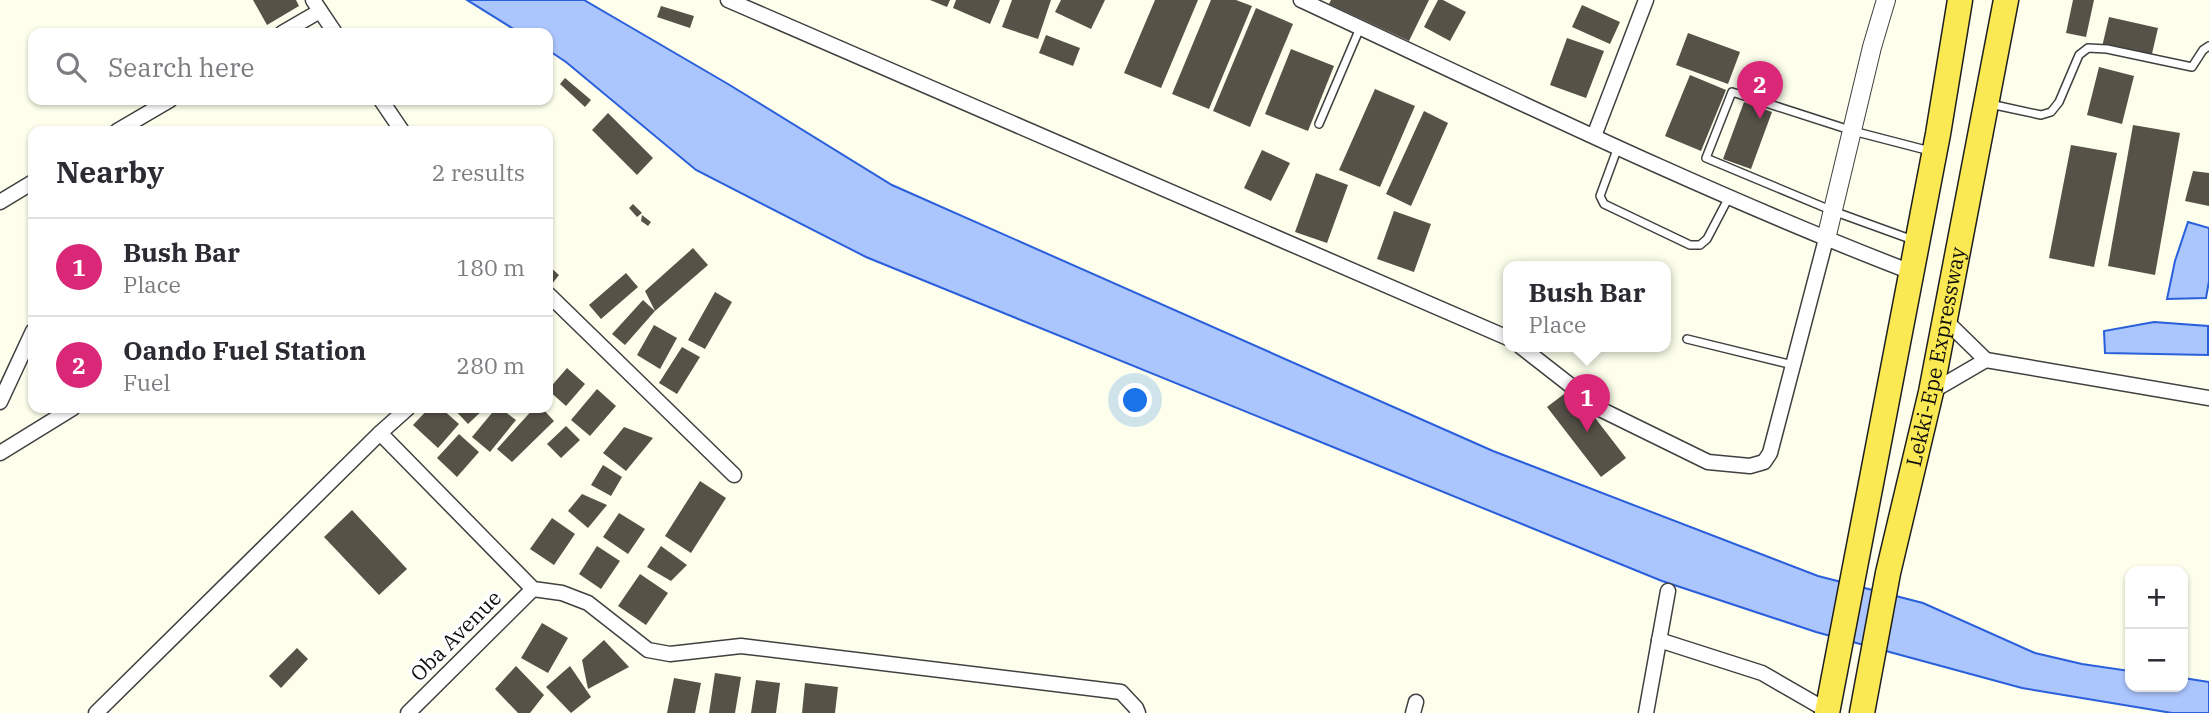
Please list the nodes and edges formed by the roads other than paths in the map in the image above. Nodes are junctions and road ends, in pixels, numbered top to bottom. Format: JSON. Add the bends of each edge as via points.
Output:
{"nodes":[{"id":1,"x":728,"y":0,"type":"edge"},
{"id":2,"x":1301,"y":0,"type":"edge"},
{"id":3,"x":1646,"y":0,"type":"edge"},
{"id":4,"x":1886,"y":0,"type":"edge"},
{"id":5,"x":1960,"y":0,"type":"edge"},
{"id":6,"x":2006,"y":0,"type":"edge"},
{"id":7,"x":316,"y":5,"type":"edge"},
{"id":8,"x":1360,"y":27,"type":"junction"},
{"id":9,"x":288,"y":28,"type":"edge"},
{"id":10,"x":332,"y":28,"type":"edge"},
{"id":11,"x":2209,"y":46,"type":"edge"},
{"id":12,"x":1986,"y":103,"type":"junction"},
{"id":13,"x":162,"y":105,"type":"edge"},
{"id":14,"x":384,"y":105,"type":"edge"},
{"id":15,"x":1318,"y":124,"type":"dead end"},
{"id":16,"x":131,"y":126,"type":"edge"},
{"id":17,"x":398,"y":126,"type":"edge"},
{"id":18,"x":1853,"y":131,"type":"junction"},
{"id":19,"x":1594,"y":136,"type":"junction"},
{"id":20,"x":1618,"y":147,"type":"junction"},
{"id":21,"x":1934,"y":152,"type":"junction"},
{"id":22,"x":28,"y":185,"type":"edge"},
{"id":23,"x":1729,"y":197,"type":"junction"},
{"id":24,"x":0,"y":202,"type":"edge"},
{"id":25,"x":1833,"y":211,"type":"junction"},
{"id":26,"x":1826,"y":239,"type":"junction"},
{"id":27,"x":1917,"y":242,"type":"junction"},
{"id":28,"x":1911,"y":272,"type":"junction"},
{"id":29,"x":553,"y":299,"type":"edge"},
{"id":30,"x":1944,"y":320,"type":"junction"},
{"id":31,"x":1503,"y":336,"type":"edge"},
{"id":32,"x":1688,"y":339,"type":"dead end"},
{"id":33,"x":28,"y":342,"type":"edge"},
{"id":34,"x":1528,"y":352,"type":"edge"},
{"id":35,"x":1986,"y":360,"type":"junction"},
{"id":36,"x":1794,"y":365,"type":"junction"},
{"id":37,"x":1931,"y":392,"type":"junction"},
{"id":38,"x":2209,"y":398,"type":"edge"},
{"id":39,"x":0,"y":402,"type":"edge"},
{"id":40,"x":65,"y":413,"type":"edge"},
{"id":41,"x":402,"y":413,"type":"edge"},
{"id":42,"x":380,"y":433,"type":"junction"},
{"id":43,"x":0,"y":453,"type":"edge"},
{"id":44,"x":734,"y":475,"type":"dead end"},
{"id":45,"x":533,"y":589,"type":"junction"},
{"id":46,"x":1668,"y":590,"type":"dead end"},
{"id":47,"x":1659,"y":640,"type":"junction"},
{"id":48,"x":1827,"y":712,"type":"edge"},
{"id":49,"x":96,"y":713,"type":"edge"},
{"id":50,"x":408,"y":713,"type":"edge"},
{"id":51,"x":1138,"y":713,"type":"edge"},
{"id":52,"x":1646,"y":713,"type":"edge"},
{"id":53,"x":1862,"y":713,"type":"edge"}],
"edges":[{"from":1,"to":31,"type":"street"},
{"from":2,"to":8,"type":"street"},
{"from":3,"to":19,"type":"street"},
{"from":4,"to":18,"type":"street"},
{"from":5,"to":21,"type":"highway","name":"Lekki-Epe Expressway"},
{"from":6,"to":12,"type":"highway","name":"Lekki-Epe Expressway"},
{"from":7,"to":9,"type":"street"},
{"from":7,"to":10,"type":"street"},
{"from":8,"to":15,"type":"lane"},
{"from":8,"to":19,"type":"street"},
{"from":11,"to":12,"type":"lane","via":[[2192,67],[2088,48],[2079,55],[2051,112],[2041,115]]},
{"from":12,"to":30,"type":"highway","name":"Lekki-Epe Expressway"},
{"from":13,"to":16,"type":"street"},
{"from":14,"to":17,"type":"street"},
{"from":18,"to":21,"type":"lane"},
{"from":18,"to":25,"type":"street"},
{"from":18,"to":25,"type":"lane","via":[[1732,92],[1706,158]]},
{"from":19,"to":20,"type":"street"},
{"from":20,"to":23,"type":"street"},
{"from":20,"to":23,"type":"lane","via":[[1600,196],[1604,204],[1690,245],[1707,239]]},
{"from":21,"to":27,"type":"highway","name":"Lekki-Epe Expressway"},
{"from":22,"to":24,"type":"street"},
{"from":23,"to":26,"type":"street"},
{"from":25,"to":26,"type":"street"},
{"from":25,"to":27,"type":"lane"},
{"from":26,"to":28,"type":"street"},
{"from":26,"to":36,"type":"street"},
{"from":27,"to":28,"type":"highway","name":"Lekki-Epe Expressway"},
{"from":28,"to":48,"type":"highway","name":"Lekki-Epe Expressway"},
{"from":29,"to":44,"type":"street"},
{"from":30,"to":35,"type":"street"},
{"from":30,"to":37,"type":"highway","name":"Lekki-Epe Expressway"},
{"from":32,"to":36,"type":"lane"},
{"from":33,"to":39,"type":"street"},
{"from":34,"to":36,"type":"street","via":[[1602,410],[1708,462],[1751,466],[1764,462],[1770,453]]},
{"from":35,"to":37,"type":"street"},
{"from":35,"to":38,"type":"street"},
{"from":37,"to":53,"type":"highway","name":"Lekki-Epe Expressway","via":[[1888,573]]},
{"from":40,"to":43,"type":"street"},
{"from":41,"to":42,"type":"street"},
{"from":42,"to":45,"type":"street"},
{"from":42,"to":49,"type":"street"},
{"from":45,"to":50,"type":"street","name":"Oba Avenue"},
{"from":45,"to":51,"type":"street","via":[[588,603],[648,650],[670,654],[741,646],[1121,692]]},
{"from":46,"to":47,"type":"street"},
{"from":47,"to":48,"type":"street","via":[[1762,673]]},
{"from":47,"to":52,"type":"street"}]}
